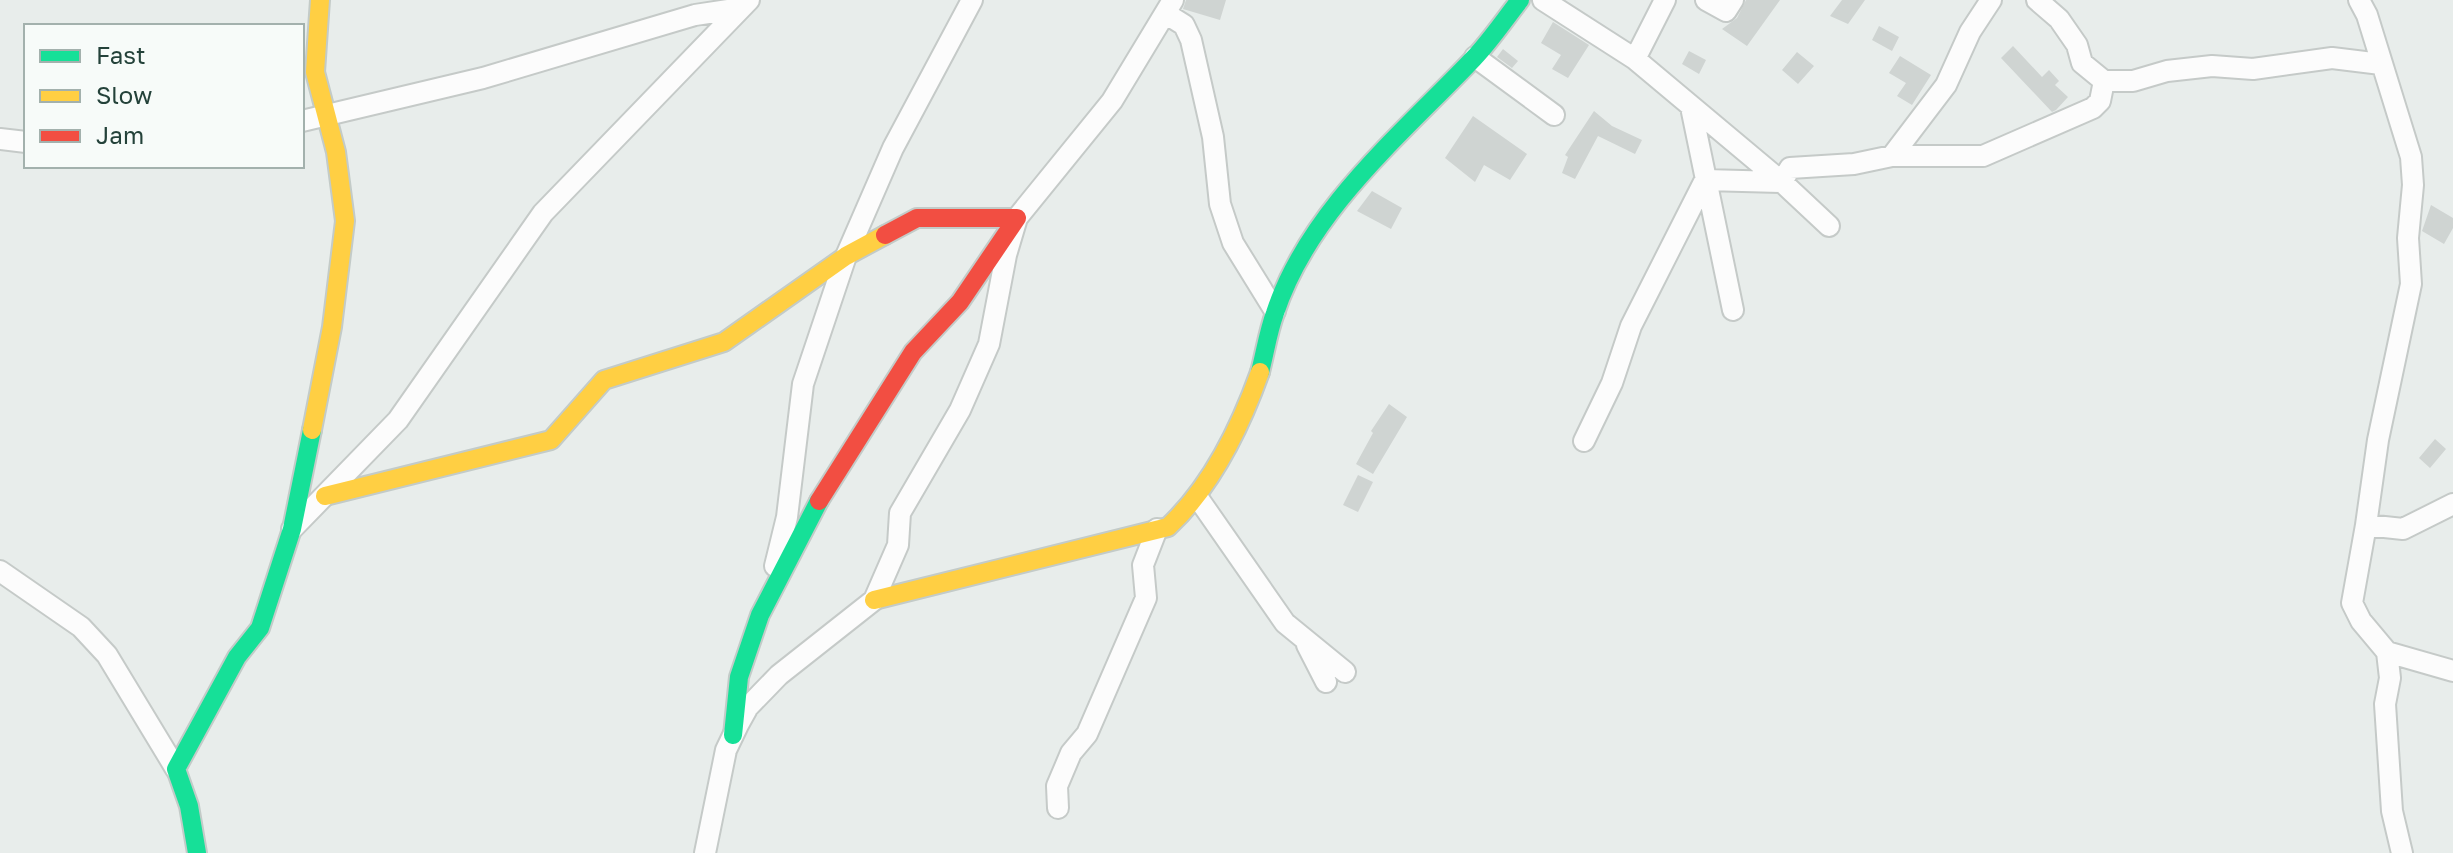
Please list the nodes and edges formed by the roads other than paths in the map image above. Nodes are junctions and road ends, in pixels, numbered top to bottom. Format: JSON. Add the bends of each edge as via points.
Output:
{"nodes":[{"id":1,"x":320,"y":0,"type":"edge"},
{"id":2,"x":972,"y":0,"type":"edge"},
{"id":3,"x":1520,"y":0,"type":"edge"},
{"id":4,"x":1543,"y":0,"type":"edge"},
{"id":5,"x":1665,"y":0,"type":"edge"},
{"id":6,"x":1706,"y":0,"type":"edge"},
{"id":7,"x":1733,"y":0,"type":"edge"},
{"id":8,"x":1991,"y":0,"type":"edge"},
{"id":9,"x":2037,"y":0,"type":"edge"},
{"id":10,"x":2359,"y":0,"type":"edge"},
{"id":11,"x":745,"y":4,"type":"edge"},
{"id":12,"x":1170,"y":7,"type":"edge"},
{"id":13,"x":1475,"y":57,"type":"junction"},
{"id":14,"x":1635,"y":59,"type":"junction"},
{"id":15,"x":2381,"y":64,"type":"junction"},
{"id":16,"x":2104,"y":81,"type":"junction"},
{"id":17,"x":1691,"y":107,"type":"junction"},
{"id":18,"x":1554,"y":115,"type":"dead end"},
{"id":19,"x":327,"y":117,"type":"junction"},
{"id":20,"x":304,"y":121,"type":"edge"},
{"id":21,"x":0,"y":139,"type":"edge"},
{"id":22,"x":24,"y":142,"type":"edge"},
{"id":23,"x":1892,"y":156,"type":"junction"},
{"id":24,"x":1705,"y":180,"type":"junction"},
{"id":25,"x":1782,"y":182,"type":"junction"},
{"id":26,"x":1017,"y":218,"type":"junction"},
{"id":27,"x":1829,"y":226,"type":"dead end"},
{"id":28,"x":846,"y":256,"type":"junction"},
{"id":29,"x":1733,"y":310,"type":"dead end"},
{"id":30,"x":1275,"y":311,"type":"junction"},
{"id":31,"x":1584,"y":441,"type":"dead end"},
{"id":32,"x":325,"y":496,"type":"junction"},
{"id":33,"x":1198,"y":498,"type":"junction"},
{"id":34,"x":2453,"y":504,"type":"edge"},
{"id":35,"x":2366,"y":525,"type":"junction"},
{"id":36,"x":292,"y":529,"type":"junction"},
{"id":37,"x":1157,"y":529,"type":"junction"},
{"id":38,"x":0,"y":571,"type":"edge"},
{"id":39,"x":874,"y":600,"type":"junction"},
{"id":40,"x":765,"y":605,"type":"junction"},
{"id":41,"x":1303,"y":638,"type":"junction"},
{"id":42,"x":2387,"y":652,"type":"junction"},
{"id":43,"x":2453,"y":671,"type":"edge"},
{"id":44,"x":1345,"y":672,"type":"dead end"},
{"id":45,"x":1326,"y":682,"type":"dead end"},
{"id":46,"x":733,"y":735,"type":"junction"},
{"id":47,"x":176,"y":769,"type":"junction"},
{"id":48,"x":1058,"y":808,"type":"dead end"},
{"id":49,"x":197,"y":853,"type":"edge"},
{"id":50,"x":705,"y":853,"type":"edge"},
{"id":51,"x":2402,"y":853,"type":"edge"}],
"edges":[{"from":1,"to":19,"type":"street","via":[[315,72]]},
{"from":2,"to":28,"type":"street","via":[[893,148]]},
{"from":3,"to":13,"type":"street"},
{"from":4,"to":14,"type":"street"},
{"from":5,"to":14,"type":"street"},
{"from":6,"to":7,"type":"street","via":[[1726,11]]},
{"from":8,"to":23,"type":"street","via":[[1946,85]]},
{"from":9,"to":16,"type":"street","via":[[2059,19],[2082,63]]},
{"from":10,"to":15,"type":"street"},
{"from":11,"to":19,"type":"street"},
{"from":11,"to":32,"type":"street","via":[[543,213],[398,420]]},
{"from":12,"to":26,"type":"street","via":[[1112,101]]},
{"from":12,"to":30,"type":"street","via":[[1191,40],[1213,137],[1220,204],[1233,243]]},
{"from":13,"to":18,"type":"street"},
{"from":13,"to":30,"type":"street","via":[[1427,102],[1331,212]]},
{"from":14,"to":17,"type":"street"},
{"from":15,"to":16,"type":"street","via":[[2332,58],[2253,69],[2212,66]]},
{"from":15,"to":35,"type":"street","via":[[2411,157],[2411,284],[2380,428]]},
{"from":16,"to":23,"type":"street","via":[[2093,108],[2011,147],[1983,156]]},
{"from":17,"to":24,"type":"street"},
{"from":17,"to":25,"type":"street"},
{"from":19,"to":20,"type":"street"},
{"from":19,"to":36,"type":"street","via":[[345,221],[332,327]]},
{"from":21,"to":22,"type":"street"},
{"from":23,"to":25,"type":"street","via":[[1790,168]]},
{"from":24,"to":25,"type":"street"},
{"from":24,"to":29,"type":"street"},
{"from":24,"to":31,"type":"street","via":[[1631,326]]},
{"from":25,"to":27,"type":"street"},
{"from":26,"to":28,"type":"street","via":[[917,218]]},
{"from":26,"to":39,"type":"street","via":[[989,344],[960,410],[900,513],[898,545]]},
{"from":26,"to":40,"type":"street","via":[[960,302],[913,352],[845,457]]},
{"from":28,"to":32,"type":"street","via":[[724,342],[604,380],[551,440]]},
{"from":28,"to":40,"type":"street","via":[[803,384],[787,517]]},
{"from":30,"to":33,"type":"street","via":[[1259,375]]},
{"from":32,"to":36,"type":"street"},
{"from":33,"to":37,"type":"street","via":[[1168,527]]},
{"from":33,"to":41,"type":"street","via":[[1247,574]]},
{"from":34,"to":35,"type":"street","via":[[2403,529]]},
{"from":35,"to":42,"type":"street","via":[[2352,603]]},
{"from":36,"to":47,"type":"street","via":[[260,628],[237,657]]},
{"from":37,"to":39,"type":"street"},
{"from":37,"to":48,"type":"street","via":[[1143,565],[1146,598],[1087,734],[1071,753],[1057,786]]},
{"from":38,"to":47,"type":"street","via":[[81,627],[107,655]]},
{"from":39,"to":46,"type":"street","via":[[779,675],[748,707]]},
{"from":40,"to":46,"type":"street","via":[[739,677]]},
{"from":41,"to":44,"type":"street"},
{"from":41,"to":45,"type":"street"},
{"from":42,"to":43,"type":"street"},
{"from":42,"to":51,"type":"street","via":[[2392,811]]},
{"from":46,"to":50,"type":"street"},
{"from":47,"to":49,"type":"street"}]}
